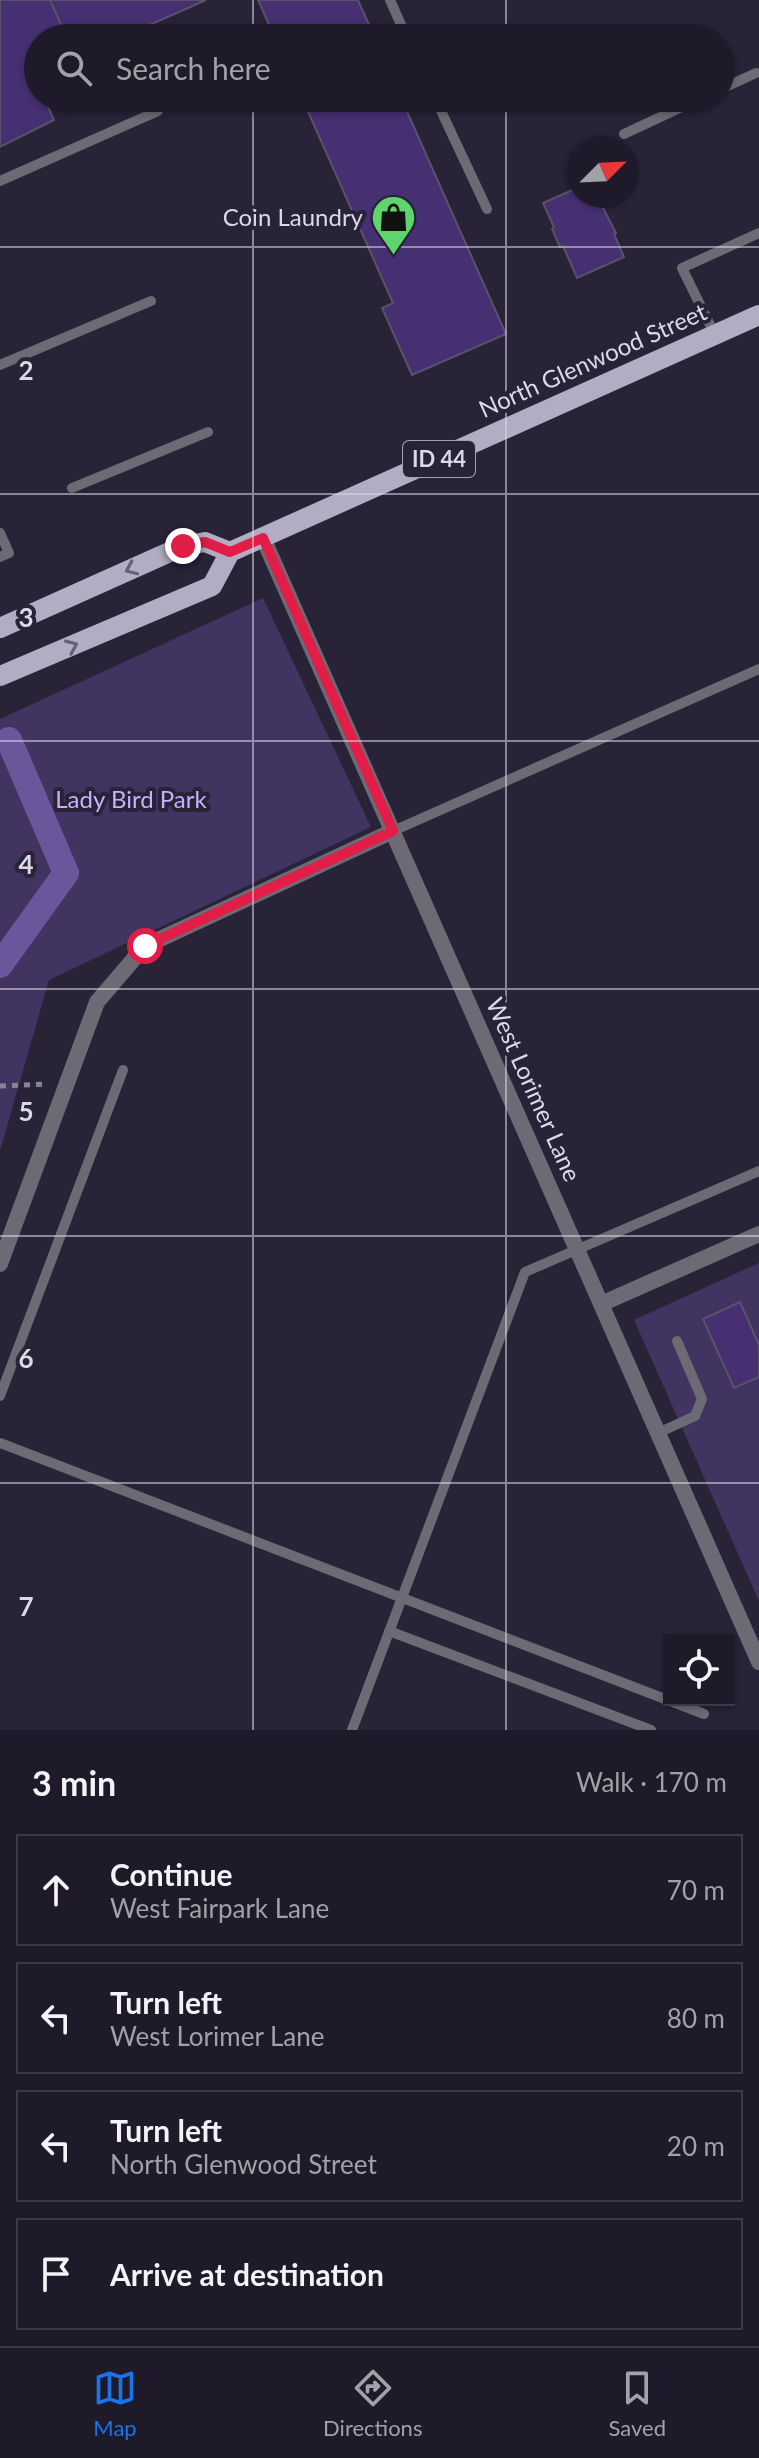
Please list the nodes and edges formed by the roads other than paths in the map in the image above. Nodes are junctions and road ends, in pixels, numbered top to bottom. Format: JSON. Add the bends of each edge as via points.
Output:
{"nodes":[{"id":1,"x":390,"y":0,"type":"edge"},
{"id":2,"x":401,"y":24,"type":"edge"},
{"id":3,"x":756,"y":73,"type":"dead end"},
{"id":4,"x":735,"y":83,"type":"edge"},
{"id":5,"x":156,"y":112,"type":"edge"},
{"id":6,"x":442,"y":112,"type":"edge"},
{"id":7,"x":671,"y":112,"type":"edge"},
{"id":8,"x":624,"y":134,"type":"dead end"},
{"id":9,"x":0,"y":181,"type":"edge"},
{"id":10,"x":487,"y":209,"type":"dead end"},
{"id":11,"x":759,"y":233,"type":"edge"},
{"id":12,"x":151,"y":301,"type":"dead end"},
{"id":13,"x":759,"y":315,"type":"edge"},
{"id":14,"x":715,"y":335,"type":"junction"},
{"id":15,"x":0,"y":365,"type":"edge"},
{"id":16,"x":208,"y":432,"type":"dead end"},
{"id":17,"x":72,"y":488,"type":"dead end"},
{"id":18,"x":0,"y":533,"type":"edge"},
{"id":19,"x":263,"y":538,"type":"junction"},
{"id":20,"x":230,"y":552,"type":"junction"},
{"id":21,"x":0,"y":557,"type":"edge"},
{"id":22,"x":0,"y":628,"type":"edge"},
{"id":23,"x":759,"y":669,"type":"edge"},
{"id":24,"x":0,"y":676,"type":"edge"},
{"id":25,"x":393,"y":831,"type":"junction"},
{"id":26,"x":123,"y":1070,"type":"dead end"},
{"id":27,"x":759,"y":1171,"type":"edge"},
{"id":28,"x":759,"y":1234,"type":"edge"},
{"id":29,"x":577,"y":1249,"type":"junction"},
{"id":30,"x":0,"y":1264,"type":"edge"},
{"id":31,"x":601,"y":1304,"type":"junction"},
{"id":32,"x":677,"y":1341,"type":"dead end"},
{"id":33,"x":0,"y":1396,"type":"edge"},
{"id":34,"x":658,"y":1433,"type":"junction"},
{"id":35,"x":0,"y":1443,"type":"edge"},
{"id":36,"x":402,"y":1598,"type":"junction"},
{"id":37,"x":389,"y":1631,"type":"junction"},
{"id":38,"x":759,"y":1662,"type":"edge"},
{"id":39,"x":704,"y":1714,"type":"dead end"},
{"id":40,"x":352,"y":1730,"type":"edge"},
{"id":41,"x":651,"y":1730,"type":"edge"}],
"edges":[{"from":1,"to":2,"type":"lane"},
{"from":3,"to":4,"type":"lane"},
{"from":5,"to":9,"type":"lane"},
{"from":6,"to":10,"type":"lane"},
{"from":7,"to":8,"type":"lane"},
{"from":11,"to":14,"type":"lane","via":[[682,268]]},
{"from":12,"to":15,"type":"lane"},
{"from":13,"to":14,"type":"main road","name":"North Glenwood Street","number":"ID 44"},
{"from":14,"to":19,"type":"main road","name":"North Glenwood Street","number":"ID 44"},
{"from":16,"to":17,"type":"lane"},
{"from":18,"to":21,"type":"lane","via":[[9,553]]},
{"from":19,"to":20,"type":"main road","name":"North Glenwood Street","number":"ID 44"},
{"from":19,"to":25,"type":"street","name":"West Lorimer Lane"},
{"from":20,"to":22,"type":"main road","one_way":true,"via":[[205,542],[183,546]]},
{"from":24,"to":20,"type":"main road","one_way":true,"via":[[212,586]]},
{"from":23,"to":25,"type":"lane"},
{"from":25,"to":29,"type":"street","name":"West Lorimer Lane"},
{"from":25,"to":30,"type":"street","via":[[145,946],[97,1002]]},
{"from":26,"to":33,"type":"lane"},
{"from":27,"to":29,"type":"lane"},
{"from":28,"to":31,"type":"street"},
{"from":29,"to":31,"type":"street","name":"West Lorimer Lane"},
{"from":29,"to":36,"type":"lane","via":[[525,1272]]},
{"from":31,"to":34,"type":"street","name":"West Lorimer Lane"},
{"from":32,"to":34,"type":"lane","via":[[702,1399],[695,1416]]},
{"from":34,"to":38,"type":"street","name":"West Lorimer Lane"},
{"from":35,"to":36,"type":"lane"},
{"from":36,"to":37,"type":"lane"},
{"from":36,"to":39,"type":"lane"},
{"from":37,"to":40,"type":"lane"},
{"from":37,"to":41,"type":"lane"}]}
